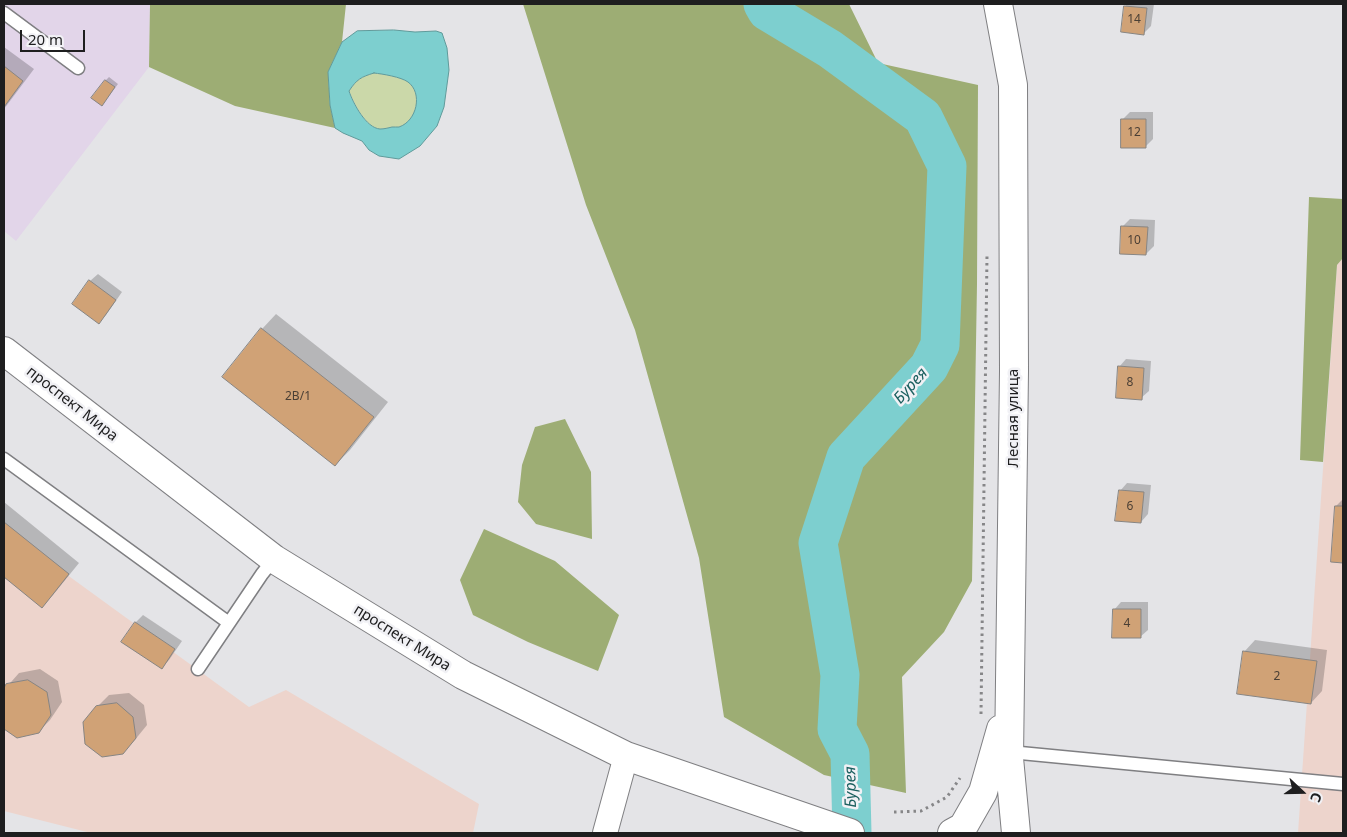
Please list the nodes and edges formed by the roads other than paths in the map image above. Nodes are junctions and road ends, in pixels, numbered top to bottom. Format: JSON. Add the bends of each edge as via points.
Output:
{"nodes":[{"id":1,"x":998,"y":4,"type":"edge"},
{"id":2,"x":4,"y":13,"type":"edge"},
{"id":3,"x":78,"y":68,"type":"dead end"},
{"id":4,"x":4,"y":351,"type":"edge"},
{"id":5,"x":4,"y":459,"type":"edge"},
{"id":6,"x":274,"y":559,"type":"junction"},
{"id":7,"x":228,"y":623,"type":"junction"},
{"id":8,"x":198,"y":669,"type":"dead end"},
{"id":9,"x":1010,"y":696,"type":"junction"},
{"id":10,"x":626,"y":756,"type":"junction"},
{"id":11,"x":1010,"y":761,"type":"junction"},
{"id":12,"x":1343,"y":784,"type":"edge"},
{"id":13,"x":605,"y":833,"type":"edge"},
{"id":14,"x":850,"y":833,"type":"edge"},
{"id":15,"x":952,"y":833,"type":"edge"},
{"id":16,"x":1016,"y":833,"type":"edge"},
{"id":17,"x":1035,"y":833,"type":"edge"}],
"edges":[{"from":1,"to":9,"type":"main road","name":"Лесная улица","via":[[1013,84]]},
{"from":2,"to":3,"type":"lane"},
{"from":4,"to":6,"type":"main road","name":"проспект Мира"},
{"from":5,"to":7,"type":"lane"},
{"from":6,"to":7,"type":"lane"},
{"from":6,"to":10,"type":"main road","name":"проспект Мира","via":[[463,675]]},
{"from":7,"to":8,"type":"lane"},
{"from":9,"to":11,"type":"main road","name":"Лесная улица"},
{"from":9,"to":15,"type":"main road","via":[[983,792],[963,827]]},
{"from":10,"to":13,"type":"street"},
{"from":10,"to":14,"type":"main road","name":"проспект Мира"},
{"from":11,"to":12,"type":"lane"},
{"from":11,"to":16,"type":"main road","name":"Лесная улица"},
{"from":11,"to":17,"type":"main road"}]}
